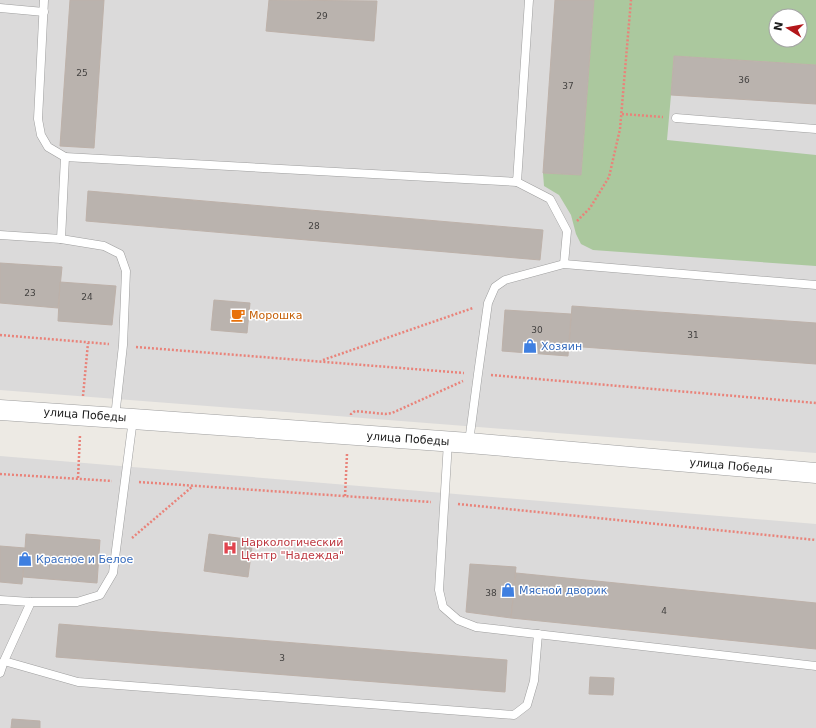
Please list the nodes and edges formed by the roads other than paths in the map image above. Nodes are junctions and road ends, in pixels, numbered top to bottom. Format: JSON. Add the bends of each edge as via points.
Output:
{"nodes":[{"id":1,"x":44,"y":0,"type":"edge"},
{"id":2,"x":529,"y":0,"type":"edge"},
{"id":3,"x":0,"y":8,"type":"edge"},
{"id":4,"x":44,"y":12,"type":"junction"},
{"id":5,"x":676,"y":118,"type":"road end"},
{"id":6,"x":816,"y":129,"type":"edge"},
{"id":7,"x":65,"y":157,"type":"junction"},
{"id":8,"x":517,"y":182,"type":"junction"},
{"id":9,"x":0,"y":235,"type":"edge"},
{"id":10,"x":60,"y":239,"type":"junction"},
{"id":11,"x":564,"y":264,"type":"junction"},
{"id":12,"x":816,"y":284,"type":"edge"},
{"id":13,"x":0,"y":410,"type":"edge"},
{"id":14,"x":124,"y":418,"type":"junction"},
{"id":15,"x":448,"y":442,"type":"junction"},
{"id":16,"x":469,"y":443,"type":"junction"},
{"id":17,"x":816,"y":473,"type":"edge"},
{"id":18,"x":0,"y":600,"type":"edge"},
{"id":19,"x":32,"y":602,"type":"junction"},
{"id":20,"x":538,"y":634,"type":"junction"},
{"id":21,"x":4,"y":661,"type":"junction"},
{"id":22,"x":816,"y":666,"type":"edge"},
{"id":23,"x":0,"y":673,"type":"edge"}],
"edges":[{"from":1,"to":4,"type":"lane"},
{"from":2,"to":8,"type":"lane"},
{"from":3,"to":4,"type":"lane"},
{"from":4,"to":7,"type":"lane","via":[[38,119],[41,135],[48,147]]},
{"from":5,"to":6,"type":"lane"},
{"from":7,"to":8,"type":"lane"},
{"from":7,"to":10,"type":"lane"},
{"from":8,"to":11,"type":"lane","via":[[550,199],[567,231]]},
{"from":9,"to":10,"type":"lane"},
{"from":10,"to":14,"type":"lane","via":[[104,246],[120,254],[126,271]]},
{"from":11,"to":12,"type":"lane"},
{"from":11,"to":16,"type":"lane","via":[[505,280],[496,287],[488,303]]},
{"from":13,"to":14,"type":"street","name":"улица Победы"},
{"from":14,"to":15,"type":"street","name":"улица Победы"},
{"from":14,"to":19,"type":"lane","via":[[124,482],[113,573],[100,595],[77,602]]},
{"from":15,"to":16,"type":"street","name":"улица Победы"},
{"from":15,"to":20,"type":"lane","via":[[439,590],[443,607],[458,620],[476,627]]},
{"from":16,"to":17,"type":"street","name":"улица Победы"},
{"from":18,"to":19,"type":"lane"},
{"from":19,"to":21,"type":"lane"},
{"from":20,"to":21,"type":"lane","via":[[534,681],[527,705],[514,715],[78,682]]},
{"from":20,"to":22,"type":"lane"},
{"from":21,"to":23,"type":"lane"}]}
